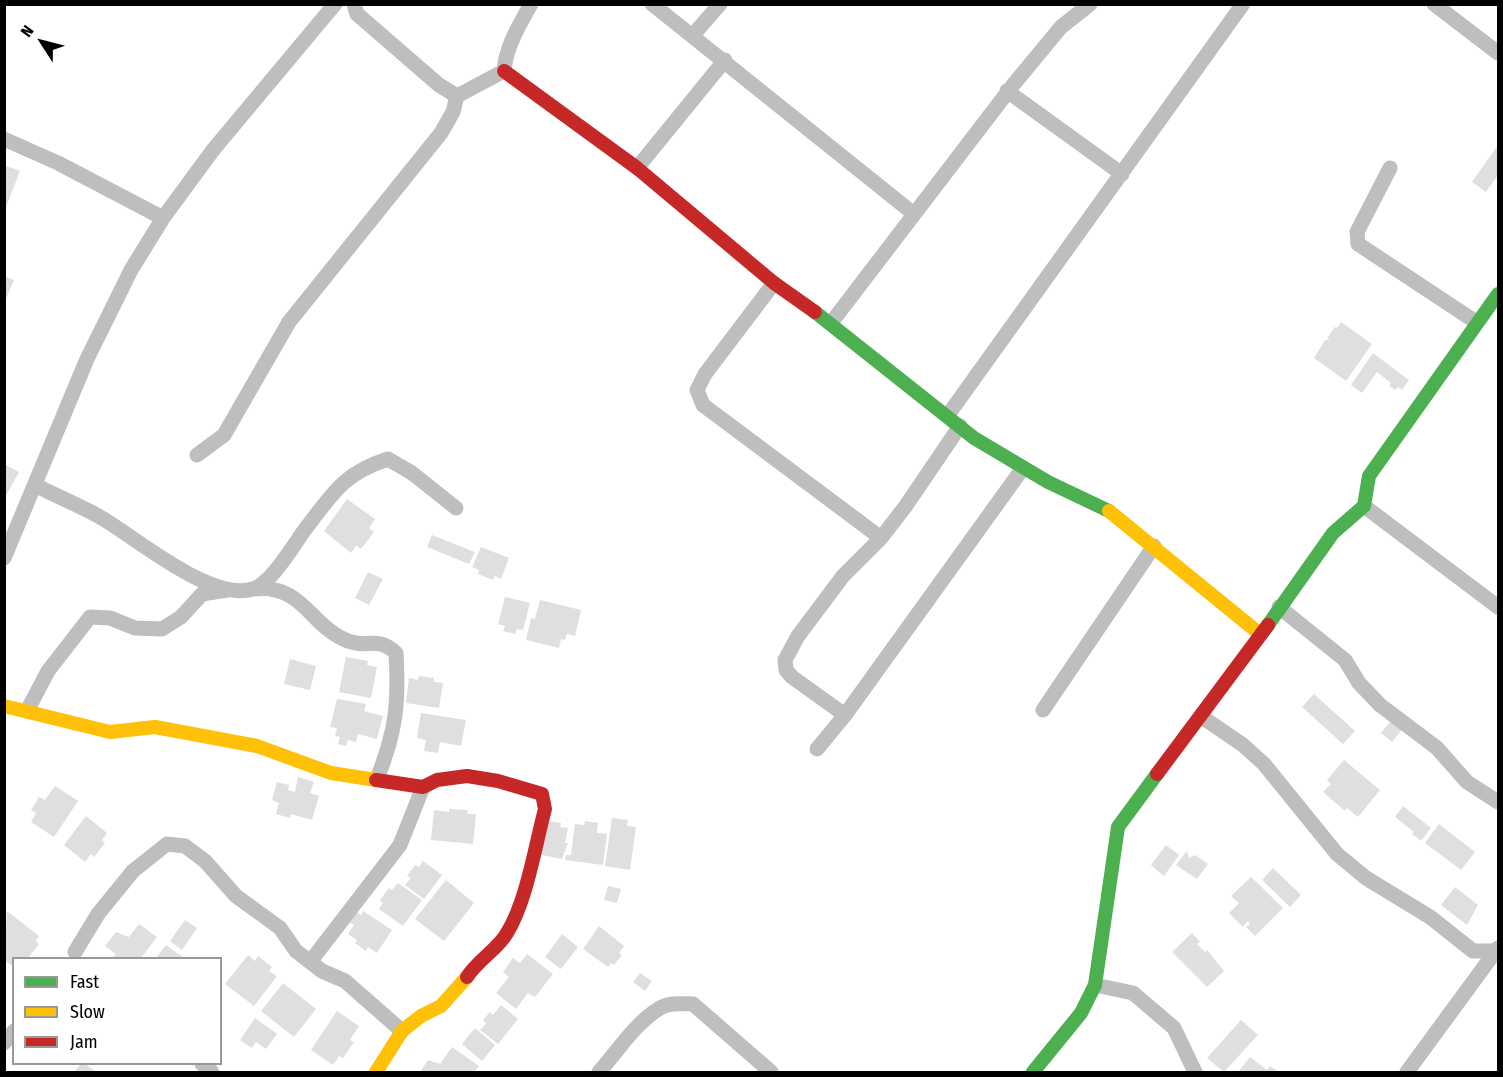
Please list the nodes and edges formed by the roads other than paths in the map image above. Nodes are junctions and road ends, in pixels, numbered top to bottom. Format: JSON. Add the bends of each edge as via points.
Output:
{"nodes":[{"id":1,"x":531,"y":4,"type":"edge"},
{"id":2,"x":652,"y":4,"type":"edge"},
{"id":3,"x":720,"y":4,"type":"edge"},
{"id":4,"x":1090,"y":4,"type":"edge"},
{"id":5,"x":1243,"y":4,"type":"edge"},
{"id":6,"x":1434,"y":4,"type":"edge"},
{"id":7,"x":356,"y":9,"type":"edge"},
{"id":8,"x":331,"y":10,"type":"edge"},
{"id":9,"x":693,"y":35,"type":"junction"},
{"id":10,"x":1498,"y":53,"type":"edge"},
{"id":11,"x":725,"y":60,"type":"junction"},
{"id":12,"x":504,"y":71,"type":"junction"},
{"id":13,"x":1007,"y":91,"type":"junction"},
{"id":14,"x":457,"y":96,"type":"junction"},
{"id":15,"x":4,"y":140,"type":"edge"},
{"id":16,"x":637,"y":168,"type":"junction"},
{"id":17,"x":1390,"y":168,"type":"dead end"},
{"id":18,"x":1122,"y":174,"type":"junction"},
{"id":19,"x":914,"y":214,"type":"junction"},
{"id":20,"x":163,"y":218,"type":"junction"},
{"id":21,"x":774,"y":282,"type":"junction"},
{"id":22,"x":1498,"y":294,"type":"edge"},
{"id":23,"x":1476,"y":322,"type":"junction"},
{"id":24,"x":831,"y":323,"type":"junction"},
{"id":25,"x":948,"y":415,"type":"junction"},
{"id":26,"x":960,"y":426,"type":"junction"},
{"id":27,"x":197,"y":455,"type":"dead end"},
{"id":28,"x":1023,"y":468,"type":"junction"},
{"id":29,"x":34,"y":484,"type":"junction"},
{"id":30,"x":1364,"y":506,"type":"junction"},
{"id":31,"x":456,"y":508,"type":"dead end"},
{"id":32,"x":881,"y":538,"type":"junction"},
{"id":33,"x":1154,"y":546,"type":"junction"},
{"id":34,"x":4,"y":558,"type":"edge"},
{"id":35,"x":254,"y":589,"type":"junction"},
{"id":36,"x":227,"y":590,"type":"junction"},
{"id":37,"x":1279,"y":607,"type":"junction"},
{"id":38,"x":1498,"y":607,"type":"edge"},
{"id":39,"x":1260,"y":634,"type":"junction"},
{"id":40,"x":4,"y":706,"type":"edge"},
{"id":41,"x":1043,"y":710,"type":"dead end"},
{"id":42,"x":27,"y":711,"type":"junction"},
{"id":43,"x":845,"y":715,"type":"junction"},
{"id":44,"x":1202,"y":717,"type":"junction"},
{"id":45,"x":817,"y":749,"type":"dead end"},
{"id":46,"x":377,"y":779,"type":"junction"},
{"id":47,"x":423,"y":787,"type":"junction"},
{"id":48,"x":1498,"y":802,"type":"edge"},
{"id":49,"x":1497,"y":950,"type":"edge"},
{"id":50,"x":76,"y":956,"type":"edge"},
{"id":51,"x":310,"y":962,"type":"junction"},
{"id":52,"x":1095,"y":985,"type":"junction"},
{"id":53,"x":402,"y":1031,"type":"junction"},
{"id":54,"x":376,"y":1072,"type":"edge"},
{"id":55,"x":598,"y":1072,"type":"edge"},
{"id":56,"x":771,"y":1072,"type":"edge"},
{"id":57,"x":1033,"y":1072,"type":"edge"},
{"id":58,"x":1195,"y":1072,"type":"edge"},
{"id":59,"x":1407,"y":1072,"type":"edge"}],
"edges":[{"from":1,"to":12,"type":"street","via":[[513,37]]},
{"from":2,"to":9,"type":"street"},
{"from":3,"to":9,"type":"street"},
{"from":4,"to":13,"type":"street","via":[[1061,27]]},
{"from":5,"to":18,"type":"street"},
{"from":6,"to":10,"type":"street"},
{"from":7,"to":8,"type":"street"},
{"from":7,"to":14,"type":"street","via":[[439,86]]},
{"from":8,"to":20,"type":"street","via":[[213,150]]},
{"from":9,"to":11,"type":"street"},
{"from":11,"to":16,"type":"street"},
{"from":11,"to":19,"type":"street"},
{"from":12,"to":14,"type":"street"},
{"from":12,"to":16,"type":"street"},
{"from":13,"to":18,"type":"street"},
{"from":13,"to":19,"type":"street"},
{"from":14,"to":27,"type":"street","via":[[441,134],[289,322],[224,435]]},
{"from":15,"to":20,"type":"street","via":[[58,163]]},
{"from":16,"to":21,"type":"street"},
{"from":17,"to":23,"type":"street","via":[[1357,232],[1358,244]]},
{"from":18,"to":25,"type":"street"},
{"from":19,"to":24,"type":"street"},
{"from":20,"to":29,"type":"street","via":[[131,270],[87,359]]},
{"from":21,"to":24,"type":"street"},
{"from":21,"to":32,"type":"street","via":[[705,374],[697,390],[703,405]]},
{"from":22,"to":23,"type":"street"},
{"from":23,"to":30,"type":"street","via":[[1372,470]]},
{"from":24,"to":25,"type":"street"},
{"from":25,"to":26,"type":"street"},
{"from":26,"to":28,"type":"street"},
{"from":26,"to":32,"type":"street"},
{"from":28,"to":33,"type":"street","via":[[1114,513]]},
{"from":28,"to":43,"type":"street"},
{"from":29,"to":34,"type":"street"},
{"from":29,"to":36,"type":"street","via":[[99,517],[189,573]]},
{"from":30,"to":37,"type":"street","via":[[1333,533]]},
{"from":30,"to":38,"type":"street"},
{"from":31,"to":35,"type":"street","via":[[388,459],[362,468],[338,488],[273,573]]},
{"from":32,"to":43,"type":"street","via":[[843,576],[784,660],[792,677]]},
{"from":33,"to":39,"type":"street"},
{"from":33,"to":41,"type":"street"},
{"from":35,"to":36,"type":"street"},
{"from":35,"to":46,"type":"street","via":[[272,587],[299,600],[320,623],[349,642],[385,643],[396,653],[397,708],[392,741]]},
{"from":36,"to":42,"type":"street","via":[[202,594],[181,617],[162,629],[135,628],[110,618],[90,617],[48,671]]},
{"from":37,"to":39,"type":"street"},
{"from":37,"to":48,"type":"street","via":[[1345,660],[1359,683],[1380,705],[1437,748],[1467,782]]},
{"from":39,"to":44,"type":"street"},
{"from":40,"to":42,"type":"street"},
{"from":42,"to":46,"type":"street","via":[[110,732],[155,727],[257,746],[331,773]]},
{"from":43,"to":45,"type":"street"},
{"from":44,"to":49,"type":"street","via":[[1243,744],[1264,764],[1337,854],[1366,878],[1430,917],[1473,951]]},
{"from":44,"to":52,"type":"street","via":[[1118,827]]},
{"from":46,"to":47,"type":"street"},
{"from":47,"to":51,"type":"street","via":[[400,845]]},
{"from":47,"to":53,"type":"street","via":[[436,778],[490,779],[543,794],[545,809],[507,934],[476,963],[441,1006]]},
{"from":49,"to":59,"type":"street"},
{"from":50,"to":51,"type":"street","via":[[98,914],[134,871],[167,844],[185,846],[205,861],[236,896],[280,928],[296,951]]},
{"from":51,"to":53,"type":"street","via":[[345,981]]},
{"from":52,"to":57,"type":"street","via":[[1081,1013]]},
{"from":52,"to":58,"type":"street","via":[[1133,993],[1174,1028]]},
{"from":53,"to":54,"type":"street"},
{"from":55,"to":56,"type":"street","via":[[631,1034],[662,1007],[678,1003],[693,1005]]}]}
